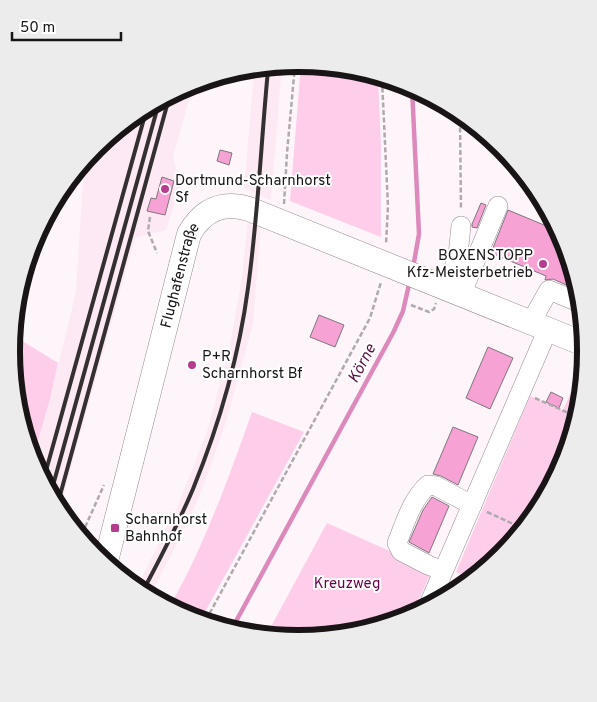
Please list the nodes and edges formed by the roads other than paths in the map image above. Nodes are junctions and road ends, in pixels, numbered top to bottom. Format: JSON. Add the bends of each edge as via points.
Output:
{"nodes":[{"id":1,"x":498,"y":206,"type":"dead end"},
{"id":2,"x":461,"y":226,"type":"road end"},
{"id":3,"x":448,"y":295,"type":"junction"},
{"id":4,"x":572,"y":300,"type":"edge"},
{"id":5,"x":558,"y":334,"type":"edge"},
{"id":6,"x":577,"y":351,"type":"edge"},
{"id":7,"x":472,"y":505,"type":"junction"},
{"id":8,"x":108,"y":553,"type":"edge"},
{"id":9,"x":443,"y":571,"type":"junction"},
{"id":10,"x":433,"y":595,"type":"edge"}],
"edges":[{"from":1,"to":3,"type":"street"},
{"from":2,"to":3,"type":"street"},
{"from":3,"to":5,"type":"main road","name":"Flughafenstraße"},
{"from":3,"to":8,"type":"main road","name":"Flughafenstraße","via":[[425,280],[246,208],[222,207],[202,216],[189,234]]},
{"from":4,"to":5,"type":"street","via":[[549,290]]},
{"from":5,"to":6,"type":"main road"},
{"from":5,"to":7,"type":"street","via":[[521,392]]},
{"from":7,"to":9,"type":"street"},
{"from":7,"to":9,"type":"street","via":[[428,485],[421,490],[407,519],[397,543],[401,551]]},
{"from":9,"to":10,"type":"street"}]}
